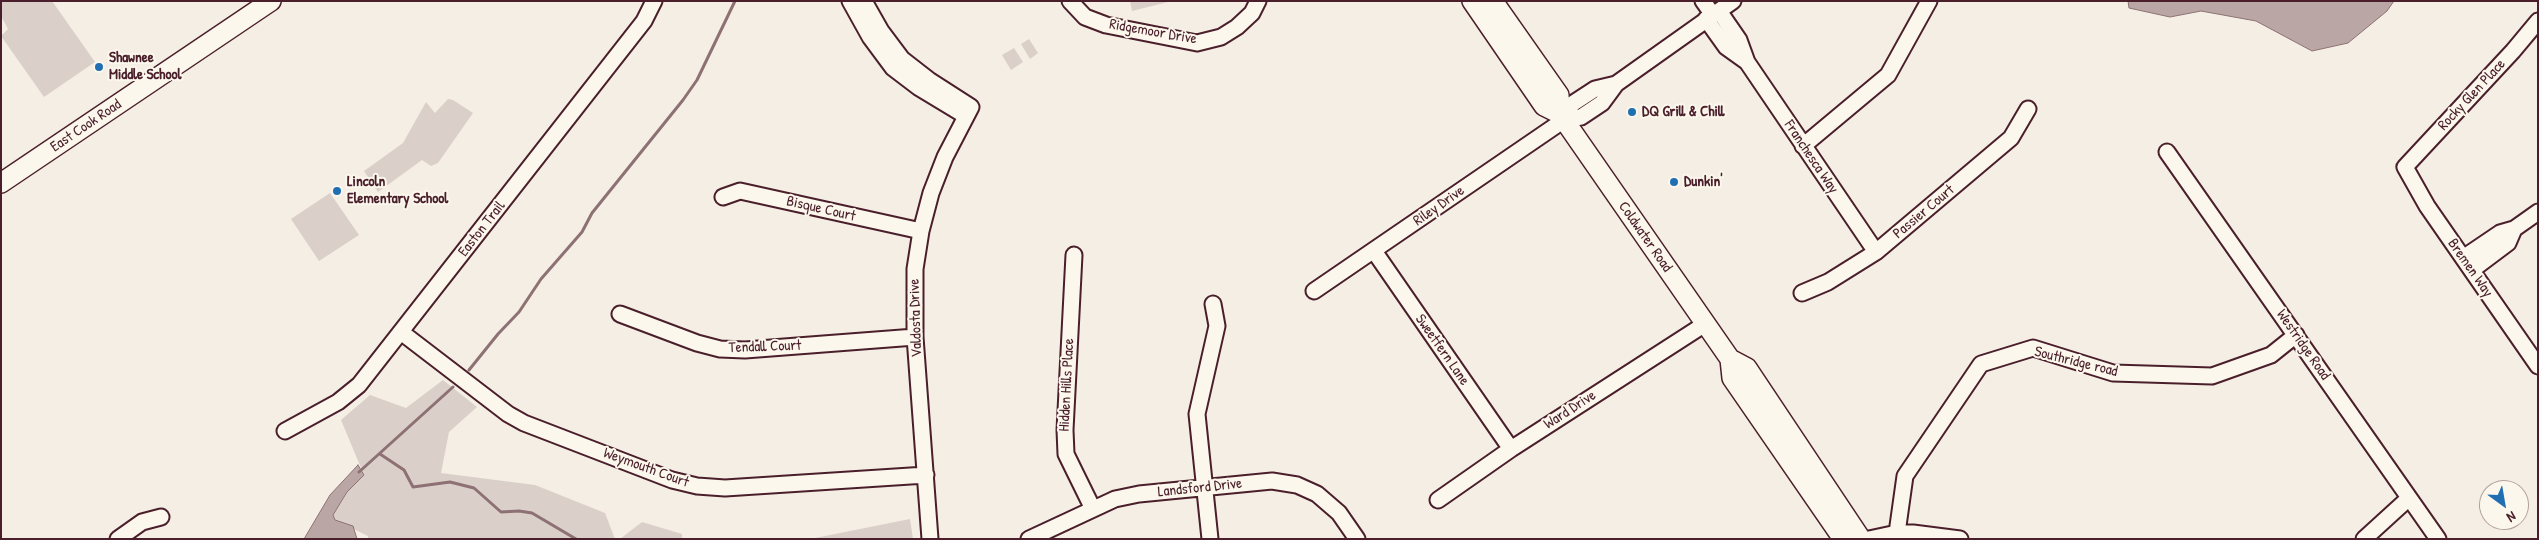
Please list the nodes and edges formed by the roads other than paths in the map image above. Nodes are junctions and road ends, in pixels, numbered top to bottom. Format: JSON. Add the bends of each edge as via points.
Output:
{"nodes":[{"id":1,"x":271,"y":1,"type":"edge"},
{"id":2,"x":654,"y":1,"type":"edge"},
{"id":3,"x":850,"y":1,"type":"edge"},
{"id":4,"x":864,"y":1,"type":"edge"},
{"id":5,"x":1070,"y":1,"type":"edge"},
{"id":6,"x":1258,"y":1,"type":"edge"},
{"id":7,"x":1472,"y":1,"type":"edge"},
{"id":8,"x":1493,"y":1,"type":"edge"},
{"id":9,"x":1704,"y":1,"type":"edge"},
{"id":10,"x":1733,"y":1,"type":"edge"},
{"id":11,"x":1929,"y":1,"type":"edge"},
{"id":12,"x":1713,"y":15,"type":"junction"},
{"id":13,"x":2538,"y":22,"type":"edge"},
{"id":14,"x":2028,"y":109,"type":"dead end"},
{"id":15,"x":968,"y":111,"type":"junction"},
{"id":16,"x":1562,"y":117,"type":"junction"},
{"id":17,"x":1802,"y":146,"type":"junction"},
{"id":18,"x":2167,"y":152,"type":"dead end"},
{"id":19,"x":2405,"y":167,"type":"joint"},
{"id":20,"x":1,"y":183,"type":"edge"},
{"id":21,"x":723,"y":196,"type":"dead end"},
{"id":22,"x":2538,"y":212,"type":"edge"},
{"id":23,"x":2514,"y":229,"type":"junction"},
{"id":24,"x":920,"y":231,"type":"junction"},
{"id":25,"x":1374,"y":251,"type":"junction"},
{"id":26,"x":1876,"y":252,"type":"junction"},
{"id":27,"x":1074,"y":255,"type":"dead end"},
{"id":28,"x":2463,"y":258,"type":"junction"},
{"id":29,"x":2472,"y":270,"type":"junction"},
{"id":30,"x":1314,"y":292,"type":"dead end"},
{"id":31,"x":1802,"y":293,"type":"dead end"},
{"id":32,"x":1213,"y":304,"type":"dead end"},
{"id":33,"x":620,"y":314,"type":"dead end"},
{"id":34,"x":1705,"y":324,"type":"junction"},
{"id":35,"x":401,"y":332,"type":"junction"},
{"id":36,"x":2296,"y":335,"type":"junction"},
{"id":37,"x":915,"y":337,"type":"junction"},
{"id":38,"x":1730,"y":359,"type":"junction"},
{"id":39,"x":2538,"y":366,"type":"edge"},
{"id":40,"x":284,"y":431,"type":"dead end"},
{"id":41,"x":1511,"y":449,"type":"junction"},
{"id":42,"x":926,"y":474,"type":"junction"},
{"id":43,"x":1205,"y":488,"type":"junction"},
{"id":44,"x":2409,"y":498,"type":"junction"},
{"id":45,"x":1438,"y":500,"type":"dead end"},
{"id":46,"x":1093,"y":508,"type":"junction"},
{"id":47,"x":160,"y":517,"type":"dead end"},
{"id":48,"x":1897,"y":533,"type":"junction"},
{"id":49,"x":1032,"y":538,"type":"edge"},
{"id":50,"x":118,"y":539,"type":"edge"},
{"id":51,"x":930,"y":539,"type":"edge"},
{"id":52,"x":1210,"y":539,"type":"edge"},
{"id":53,"x":1357,"y":539,"type":"edge"},
{"id":54,"x":1843,"y":539,"type":"edge"},
{"id":55,"x":1861,"y":539,"type":"edge"},
{"id":56,"x":1869,"y":539,"type":"edge"},
{"id":57,"x":1960,"y":539,"type":"edge"},
{"id":58,"x":2364,"y":539,"type":"edge"},
{"id":59,"x":2438,"y":539,"type":"edge"}],
"edges":[{"from":1,"to":20,"type":"main road","name":"East Cook Road"},
{"from":2,"to":35,"type":"street","name":"Easton Trail","via":[[644,21]]},
{"from":3,"to":15,"type":"street","via":[[870,37],[893,68],[918,87]]},
{"from":4,"to":15,"type":"street","via":[[902,58]]},
{"from":5,"to":6,"type":"street","name":"Ridgemoor Drive","via":[[1085,17],[1106,25],[1197,43],[1221,37],[1237,27],[1252,13]]},
{"from":7,"to":16,"type":"main road","name":"Coldwater Road","via":[[1544,106]]},
{"from":8,"to":16,"type":"main road","name":"Coldwater Road","via":[[1559,95]]},
{"from":9,"to":12,"type":"street","name":"Franchesca Way"},
{"from":10,"to":12,"type":"street","name":"Riley Drive"},
{"from":11,"to":17,"type":"street","via":[[1888,75]]},
{"from":12,"to":16,"type":"street","name":"Riley Drive","via":[[1616,84],[1595,89],[1572,104]]},
{"from":12,"to":17,"type":"street","name":"Franchesca Way","via":[[1726,47],[1747,62]]},
{"from":13,"to":19,"type":"street","name":"Rocky Glen Place"},
{"from":14,"to":26,"type":"street","name":"Passier Court","via":[[2011,138]]},
{"from":15,"to":24,"type":"street","name":"Valdosta Drive","via":[[931,192]]},
{"from":16,"to":25,"type":"street","name":"Riley Drive"},
{"from":16,"to":34,"type":"main road","name":"Coldwater Road"},
{"from":17,"to":26,"type":"street","name":"Franchesca Way"},
{"from":18,"to":36,"type":"street","name":"Westridge Road"},
{"from":19,"to":28,"type":"street","name":"Bremen Way"},
{"from":21,"to":24,"type":"street","name":"Bisque Court","via":[[740,190]]},
{"from":22,"to":23,"type":"street"},
{"from":23,"to":28,"type":"street","via":[[2500,233]]},
{"from":23,"to":29,"type":"street","via":[[2508,243]]},
{"from":24,"to":37,"type":"street","name":"Valdosta Drive","via":[[914,269]]},
{"from":25,"to":30,"type":"street","name":"Riley Drive"},
{"from":25,"to":41,"type":"street","name":"Sweetfern Lane"},
{"from":26,"to":31,"type":"street","name":"Passier Court","via":[[1828,282]]},
{"from":27,"to":46,"type":"street","name":"Hidden Hills Place","via":[[1064,430],[1066,454]]},
{"from":28,"to":29,"type":"street","name":"Bremen Way"},
{"from":29,"to":39,"type":"street","name":"Bremen Way"},
{"from":32,"to":43,"type":"street","via":[[1217,326],[1197,414]]},
{"from":33,"to":37,"type":"street","name":"Tendall Court","via":[[720,349],[745,350]]},
{"from":34,"to":38,"type":"main road","name":"Coldwater Road"},
{"from":34,"to":41,"type":"street","name":"Ward Drive"},
{"from":35,"to":40,"type":"street","name":"Easton Trail","via":[[349,394]]},
{"from":35,"to":42,"type":"street","name":"Weymouth Court","via":[[516,418],[672,480],[725,488]]},
{"from":36,"to":44,"type":"street","name":"Westridge Road"},
{"from":36,"to":48,"type":"street","name":"Southridge road","via":[[2270,355],[2212,376],[2114,373],[2033,348],[1981,364],[1905,476]]},
{"from":37,"to":42,"type":"street","name":"Valdosta Drive"},
{"from":38,"to":54,"type":"main road","name":"Coldwater Road","via":[[1732,378]]},
{"from":38,"to":55,"type":"main road","name":"Coldwater Road","via":[[1747,368]]},
{"from":41,"to":45,"type":"street","name":"Ward Drive"},
{"from":42,"to":51,"type":"street","name":"Valdosta Drive"},
{"from":43,"to":46,"type":"street","name":"Landsford Drive","via":[[1138,494]]},
{"from":43,"to":52,"type":"street"},
{"from":43,"to":53,"type":"street","name":"Landsford Drive","via":[[1272,481],[1297,485],[1317,494],[1339,513]]},
{"from":44,"to":58,"type":"street"},
{"from":44,"to":59,"type":"street","name":"Westridge Road"},
{"from":46,"to":49,"type":"street","name":"Landsford Drive"},
{"from":47,"to":50,"type":"street","via":[[142,522]]},
{"from":48,"to":56,"type":"street"},
{"from":48,"to":57,"type":"street"}]}
